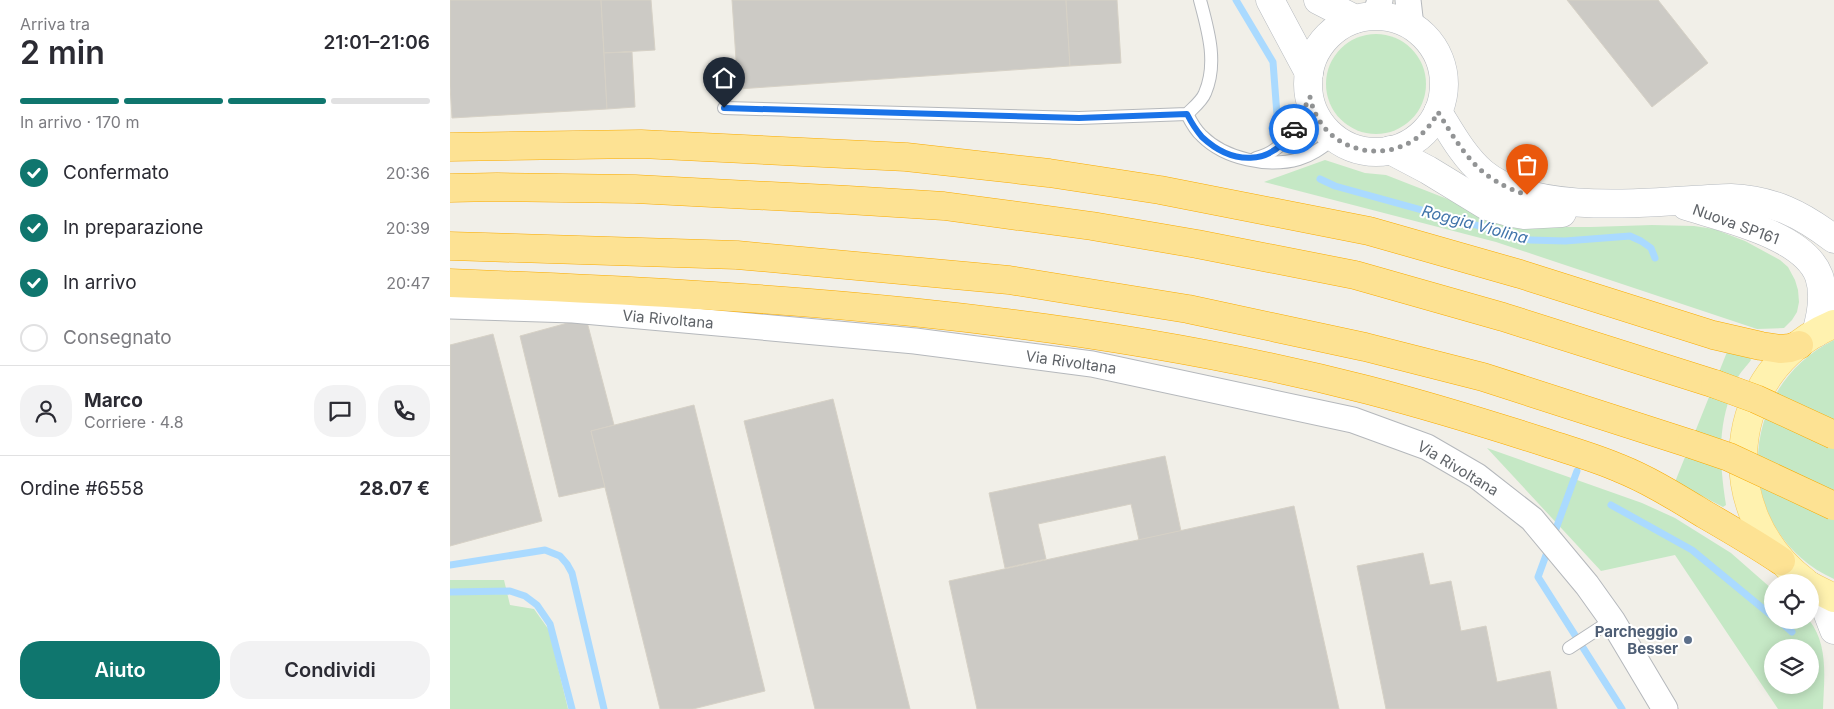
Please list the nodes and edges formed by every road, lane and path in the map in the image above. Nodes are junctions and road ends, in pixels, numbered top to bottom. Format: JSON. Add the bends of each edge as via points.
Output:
{"nodes":[{"id":1,"x":1200,"y":0,"type":"edge"},
{"id":2,"x":1270,"y":0,"type":"edge"},
{"id":3,"x":1318,"y":0,"type":"edge"},
{"id":4,"x":1370,"y":12,"type":"edge"},
{"id":5,"x":1409,"y":13,"type":"edge"},
{"id":6,"x":1310,"y":85,"type":"junction"},
{"id":7,"x":724,"y":108,"type":"dead end"},
{"id":8,"x":1438,"y":112,"type":"junction"},
{"id":9,"x":1187,"y":114,"type":"junction"},
{"id":10,"x":1335,"y":138,"type":"junction"},
{"id":11,"x":450,"y":146,"type":"edge"},
{"id":12,"x":1390,"y":150,"type":"junction"},
{"id":13,"x":1249,"y":159,"type":"junction"},
{"id":14,"x":450,"y":188,"type":"edge"},
{"id":15,"x":1670,"y":200,"type":"junction"},
{"id":16,"x":1599,"y":204,"type":"junction"},
{"id":17,"x":1834,"y":239,"type":"edge"},
{"id":18,"x":450,"y":246,"type":"edge"},
{"id":19,"x":450,"y":283,"type":"edge"},
{"id":20,"x":450,"y":306,"type":"edge"},
{"id":21,"x":1816,"y":334,"type":"edge"},
{"id":22,"x":1834,"y":435,"type":"edge"},
{"id":23,"x":1834,"y":506,"type":"edge"},
{"id":24,"x":1781,"y":561,"type":"junction"},
{"id":25,"x":1796,"y":574,"type":"edge"},
{"id":26,"x":1819,"y":590,"type":"edge"},
{"id":27,"x":1819,"y":598,"type":"edge"},
{"id":28,"x":1834,"y":598,"type":"edge"},
{"id":29,"x":1612,"y":620,"type":"junction"},
{"id":30,"x":1834,"y":630,"type":"edge"},
{"id":31,"x":1569,"y":648,"type":"dead end"},
{"id":32,"x":1665,"y":709,"type":"edge"}],
"edges":[{"from":1,"to":9,"type":"lane","via":[[1208,29],[1212,69],[1204,95]]},
{"from":2,"to":6,"type":"main road","name":"Nuova SP161"},
{"from":3,"to":4,"type":"main road","name":"Nuova SP161"},
{"from":4,"to":5,"type":"main road","name":"Nuova SP161","via":[[1394,18]]},
{"from":4,"to":6,"type":"main road","via":[[1336,29],[1324,41],[1316,53]]},
{"from":5,"to":8,"type":"main road","name":"Nuova SP161","via":[[1431,43],[1442,65],[1444,89]]},
{"from":6,"to":10,"type":"main road","name":"Nuova SP161","via":[[1318,119]]},
{"from":6,"to":13,"type":"lane","via":[[1287,140],[1269,154]]},
{"from":7,"to":9,"type":"lane","via":[[1079,118]]},
{"from":8,"to":12,"type":"main road","name":"Nuova SP161","via":[[1420,136]]},
{"from":8,"to":16,"type":"main road","name":"Nuova SP161","via":[[1463,151],[1494,180],[1534,198]]},
{"from":9,"to":13,"type":"lane","via":[[1197,131],[1211,143]]},
{"from":10,"to":12,"type":"main road","name":"Nuova SP161","via":[[1361,150]]},
{"from":10,"to":13,"type":"lane","via":[[1299,159],[1261,162]]},
{"from":11,"to":21,"type":"highway","via":[[641,144],[761,149],[953,161],[1067,175],[1369,231],[1520,274],[1713,335],[1761,346],[1790,348]]},
{"from":12,"to":16,"type":"main road","name":"Nuova SP161","via":[[1482,203],[1512,214],[1549,215]]},
{"from":14,"to":22,"type":"highway","bridge":true,"via":[[636,189],[944,206],[1197,244],[1355,275],[1503,317],[1715,384]]},
{"from":15,"to":16,"type":"main road","name":"Nuova SP161"},
{"from":15,"to":17,"type":"main road","name":"Nuova SP161","via":[[1731,198],[1768,203],[1786,208]]},
{"from":15,"to":21,"type":"main road","name":"Nuova SP161","via":[[1760,230],[1806,257],[1821,284]]},
{"from":18,"to":23,"type":"highway","bridge":true,"via":[[737,255],[1009,280],[1188,309],[1365,347],[1482,377],[1729,457]]},
{"from":19,"to":24,"type":"highway","via":[[769,298],[917,311],[1088,334],[1252,363],[1431,406],[1618,467],[1650,481]]},
{"from":20,"to":29,"type":"street","name":"Via Rivoltana","via":[[573,310],[916,341],[1114,368],[1353,420],[1427,447],[1477,476],[1514,503],[1560,550]]},
{"from":21,"to":24,"type":"main road","via":[[1777,366],[1758,396],[1743,449],[1750,509],[1763,536]]},
{"from":24,"to":25,"type":"main road"},
{"from":26,"to":28,"type":"main road"},
{"from":27,"to":30,"type":"main road"},
{"from":29,"to":31,"type":"lane"},
{"from":29,"to":32,"type":"street","name":"Via Rivoltana"}]}
